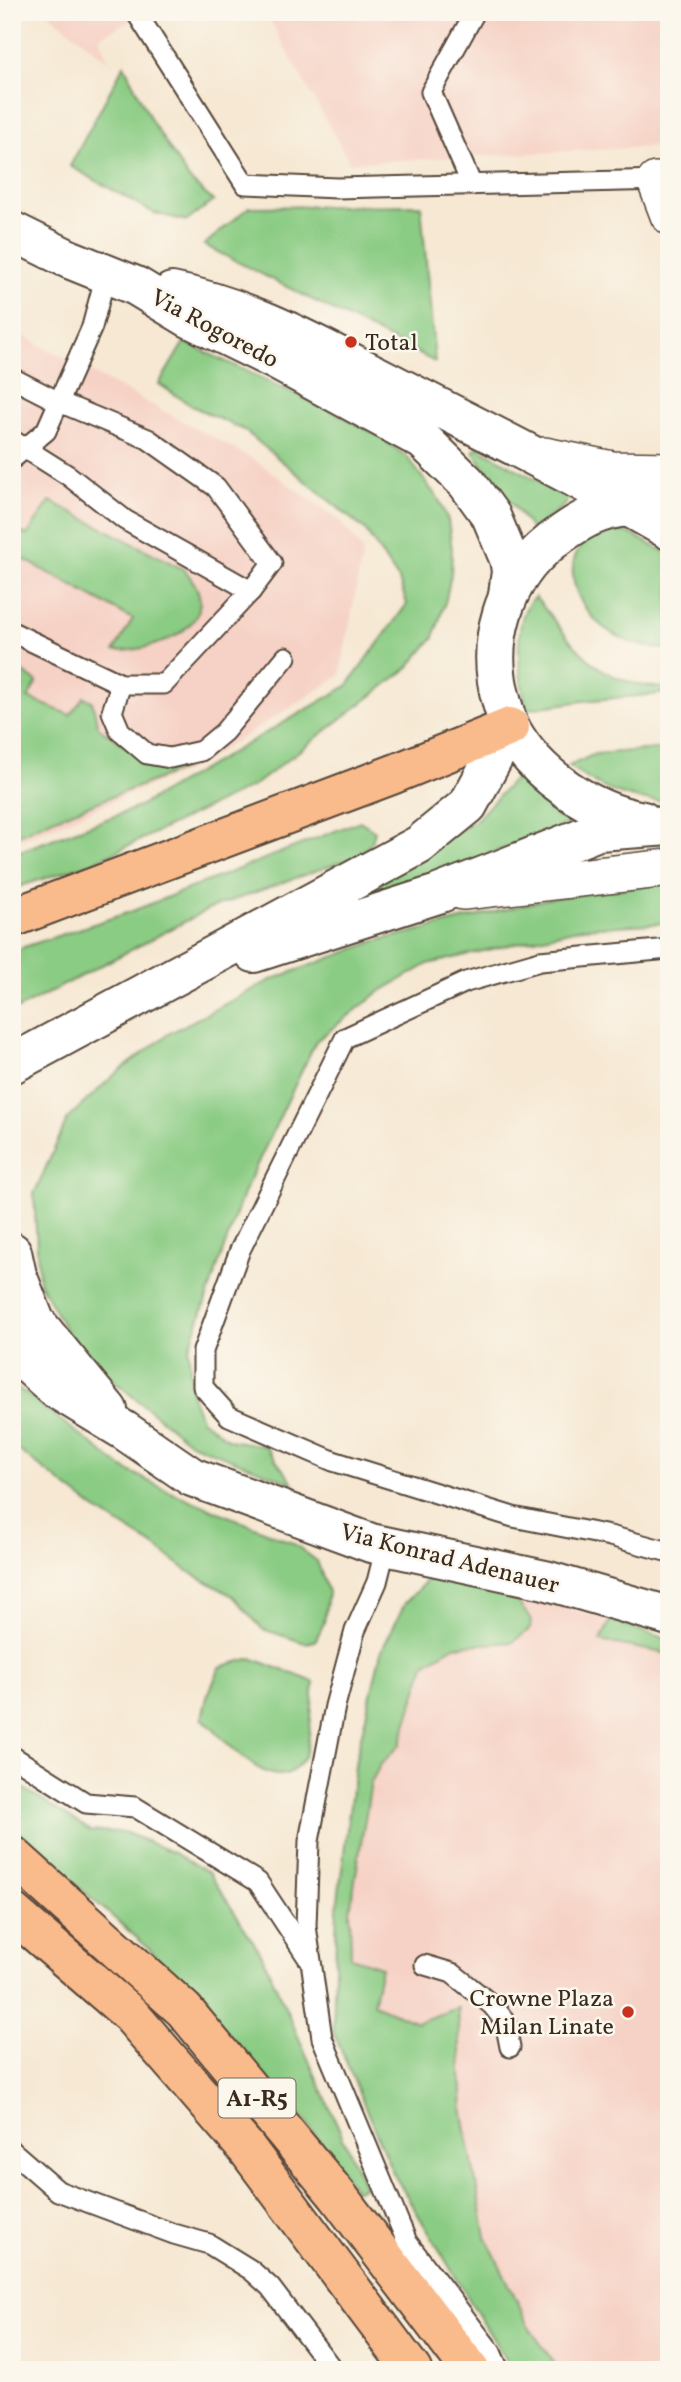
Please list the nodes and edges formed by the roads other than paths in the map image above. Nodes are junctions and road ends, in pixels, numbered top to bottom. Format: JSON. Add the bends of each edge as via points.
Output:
{"nodes":[{"id":1,"x":136,"y":12,"type":"edge"},
{"id":2,"x":475,"y":12,"type":"edge"},
{"id":3,"x":663,"y":180,"type":"edge"},
{"id":4,"x":472,"y":185,"type":"junction"},
{"id":5,"x":669,"y":215,"type":"edge"},
{"id":6,"x":12,"y":231,"type":"edge"},
{"id":7,"x":121,"y":280,"type":"junction"},
{"id":8,"x":12,"y":378,"type":"edge"},
{"id":9,"x":59,"y":402,"type":"junction"},
{"id":10,"x":17,"y":449,"type":"edge"},
{"id":11,"x":528,"y":453,"type":"junction"},
{"id":12,"x":669,"y":471,"type":"edge"},
{"id":13,"x":669,"y":501,"type":"edge"},
{"id":14,"x":629,"y":507,"type":"junction"},
{"id":15,"x":669,"y":530,"type":"edge"},
{"id":16,"x":251,"y":591,"type":"junction"},
{"id":17,"x":508,"y":594,"type":"junction"},
{"id":18,"x":12,"y":632,"type":"edge"},
{"id":19,"x":286,"y":657,"type":"dead end"},
{"id":20,"x":121,"y":684,"type":"junction"},
{"id":21,"x":510,"y":727,"type":"junction"},
{"id":22,"x":657,"y":824,"type":"edge"},
{"id":23,"x":669,"y":868,"type":"edge"},
{"id":24,"x":438,"y":894,"type":"junction"},
{"id":25,"x":12,"y":918,"type":"edge"},
{"id":26,"x":669,"y":949,"type":"edge"},
{"id":27,"x":134,"y":997,"type":"junction"},
{"id":28,"x":12,"y":1064,"type":"edge"},
{"id":29,"x":12,"y":1252,"type":"edge"},
{"id":30,"x":12,"y":1350,"type":"edge"},
{"id":31,"x":125,"y":1431,"type":"junction"},
{"id":32,"x":386,"y":1546,"type":"junction"},
{"id":33,"x":669,"y":1552,"type":"edge"},
{"id":34,"x":669,"y":1616,"type":"edge"},
{"id":35,"x":12,"y":1756,"type":"edge"},
{"id":36,"x":12,"y":1855,"type":"edge"},
{"id":37,"x":12,"y":1912,"type":"edge"},
{"id":38,"x":312,"y":1965,"type":"junction"},
{"id":39,"x":425,"y":1965,"type":"dead end"},
{"id":40,"x":510,"y":2047,"type":"dead end"},
{"id":41,"x":12,"y":2151,"type":"edge"},
{"id":42,"x":334,"y":2370,"type":"edge"},
{"id":43,"x":412,"y":2370,"type":"edge"},
{"id":44,"x":470,"y":2370,"type":"edge"},
{"id":45,"x":499,"y":2370,"type":"edge"}],
"edges":[{"from":1,"to":4,"type":"lane","via":[[245,184],[338,188]]},
{"from":2,"to":4,"type":"lane","via":[[431,92]]},
{"from":3,"to":4,"type":"lane"},
{"from":3,"to":5,"type":"street"},
{"from":6,"to":7,"type":"street"},
{"from":7,"to":9,"type":"lane","via":[[92,327]]},
{"from":7,"to":11,"type":"street","name":"Via Rogoredo","via":[[247,313]]},
{"from":7,"to":17,"type":"street","name":"Via Rogoredo","via":[[423,440],[467,483],[491,516],[509,559]]},
{"from":8,"to":9,"type":"lane"},
{"from":9,"to":10,"type":"lane","via":[[46,431]]},
{"from":9,"to":16,"type":"lane","via":[[148,439],[216,487],[272,563]]},
{"from":10,"to":16,"type":"lane","via":[[69,476],[125,520]]},
{"from":11,"to":12,"type":"street","via":[[613,470]]},
{"from":11,"to":14,"type":"street","name":"Via Rogoredo"},
{"from":13,"to":14,"type":"street"},
{"from":14,"to":15,"type":"street","name":"Via Rogoredo"},
{"from":14,"to":17,"type":"street","via":[[594,513],[560,535],[524,567]]},
{"from":16,"to":20,"type":"lane","via":[[164,684]]},
{"from":17,"to":21,"type":"street","via":[[495,656]]},
{"from":18,"to":20,"type":"lane"},
{"from":19,"to":20,"type":"lane","via":[[224,732],[201,751],[170,758],[147,754],[120,731],[112,712]]},
{"from":21,"to":22,"type":"street","via":[[552,778],[587,801]]},
{"from":21,"to":25,"type":"highway"},
{"from":21,"to":27,"type":"street","via":[[468,804],[419,845]]},
{"from":22,"to":24,"type":"street","via":[[598,831]]},
{"from":23,"to":24,"type":"street"},
{"from":24,"to":27,"type":"street"},
{"from":26,"to":33,"type":"lane","via":[[540,961],[466,982],[345,1038],[240,1250],[203,1351],[203,1387],[229,1416],[333,1461],[513,1517]]},
{"from":27,"to":28,"type":"street"},
{"from":29,"to":31,"type":"street","name":"Via Konrad Adenauer","via":[[35,1321]]},
{"from":30,"to":31,"type":"street","name":"Via Konrad Adenauer","via":[[56,1389]]},
{"from":31,"to":32,"type":"street","name":"Via Konrad Adenauer","via":[[192,1477]]},
{"from":32,"to":34,"type":"street","name":"Via Konrad Adenauer","via":[[545,1580]]},
{"from":32,"to":38,"type":"lane","via":[[377,1582],[355,1631],[335,1706],[309,1842],[306,1926]]},
{"from":35,"to":38,"type":"lane","via":[[86,1803],[135,1807],[258,1882]]},
{"from":36,"to":44,"type":"highway","number":"A1-R5","via":[[184,2010],[338,2196]]},
{"from":37,"to":43,"type":"highway","number":"A1-R5","via":[[139,2024],[247,2149]]},
{"from":38,"to":45,"type":"lane","via":[[322,2038],[407,2242],[491,2352]]},
{"from":39,"to":40,"type":"lane","via":[[452,1973],[492,2005],[505,2021]]},
{"from":41,"to":42,"type":"lane","via":[[58,2191],[209,2244],[251,2270],[270,2287]]}]}
